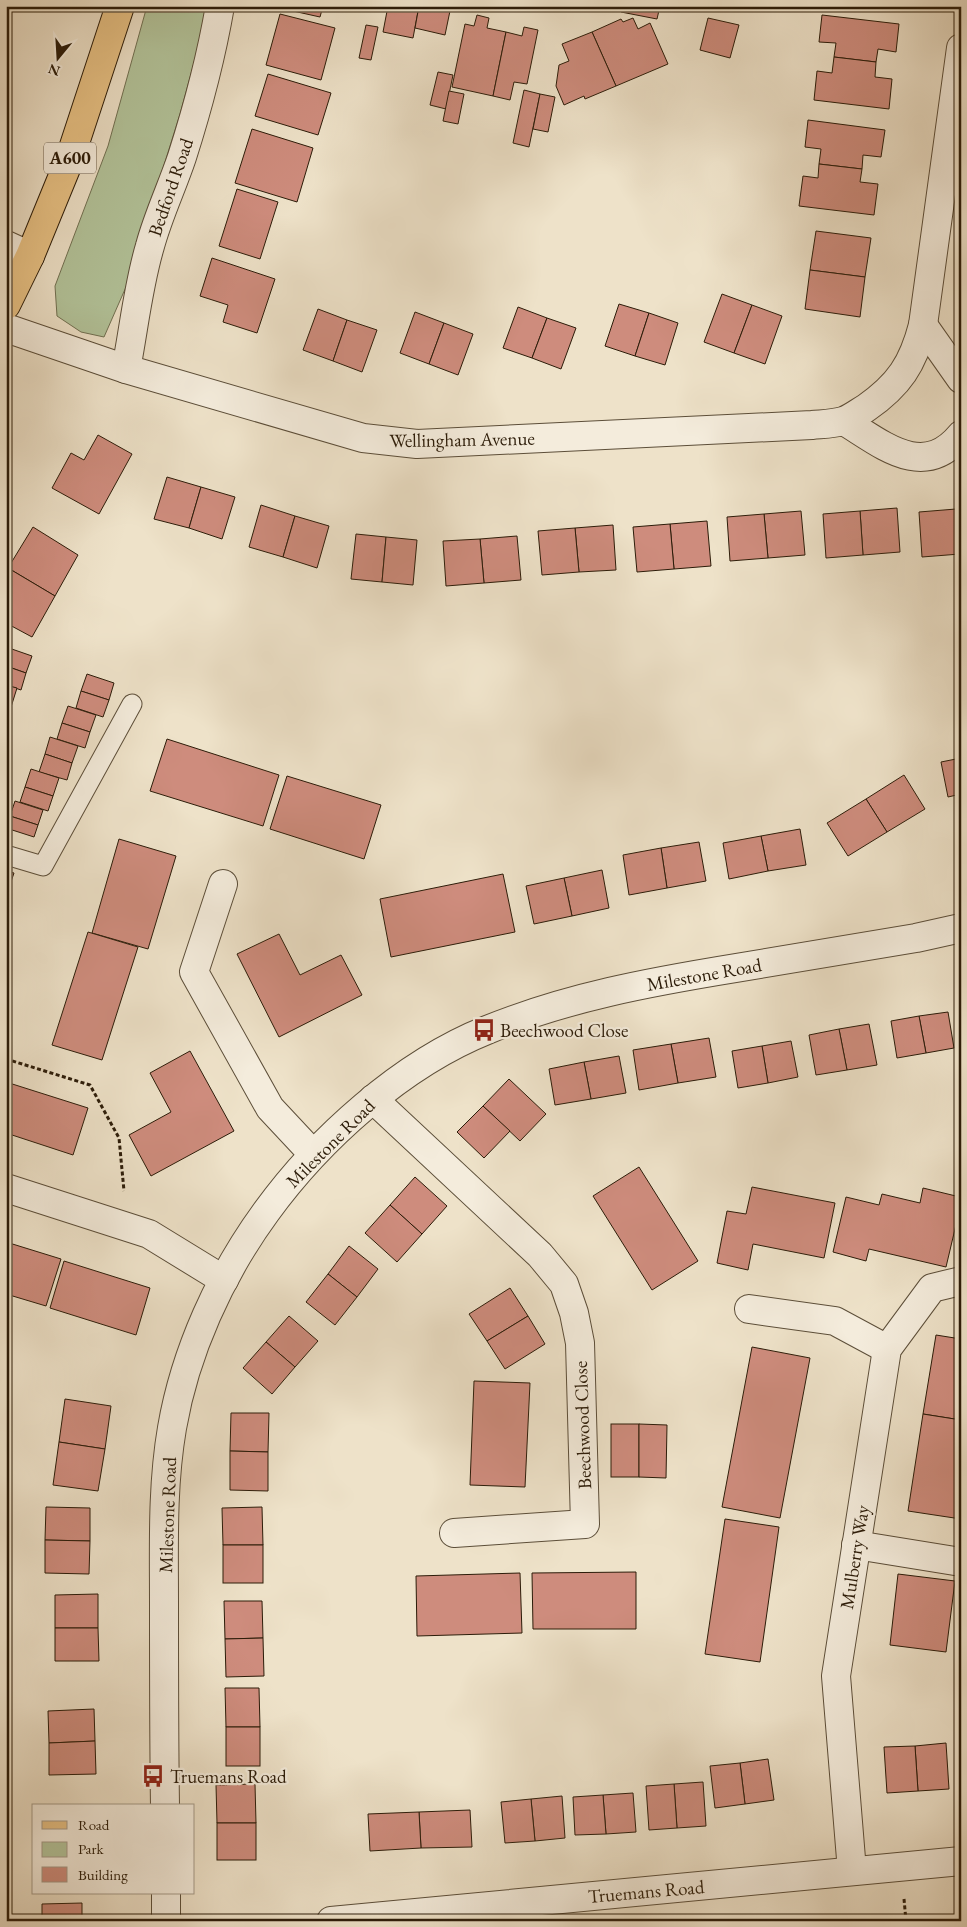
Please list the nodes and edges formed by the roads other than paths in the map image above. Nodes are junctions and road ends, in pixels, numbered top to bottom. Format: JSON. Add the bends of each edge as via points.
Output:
{"nodes":[{"id":1,"x":120,"y":6,"type":"edge"},
{"id":2,"x":220,"y":6,"type":"edge"},
{"id":3,"x":961,"y":48,"type":"edge"},
{"id":4,"x":18,"y":251,"type":"edge"},
{"id":5,"x":6,"y":305,"type":"edge"},
{"id":6,"x":923,"y":325,"type":"junction"},
{"id":7,"x":6,"y":328,"type":"edge"},
{"id":8,"x":126,"y":369,"type":"junction"},
{"id":9,"x":961,"y":379,"type":"edge"},
{"id":10,"x":844,"y":421,"type":"junction"},
{"id":11,"x":961,"y":435,"type":"edge"},
{"id":12,"x":132,"y":704,"type":"dead end"},
{"id":13,"x":6,"y":855,"type":"edge"},
{"id":14,"x":223,"y":884,"type":"dead end"},
{"id":15,"x":961,"y":928,"type":"edge"},
{"id":16,"x":373,"y":1099,"type":"junction"},
{"id":17,"x":313,"y":1154,"type":"junction"},
{"id":18,"x":6,"y":1188,"type":"edge"},
{"id":19,"x":224,"y":1280,"type":"junction"},
{"id":20,"x":961,"y":1281,"type":"edge"},
{"id":21,"x":749,"y":1309,"type":"dead end"},
{"id":22,"x":887,"y":1348,"type":"junction"},
{"id":23,"x":454,"y":1532,"type":"dead end"},
{"id":24,"x":856,"y":1545,"type":"junction"},
{"id":25,"x":961,"y":1562,"type":"edge"},
{"id":26,"x":164,"y":1804,"type":"edge"},
{"id":27,"x":961,"y":1861,"type":"edge"},
{"id":28,"x":852,"y":1871,"type":"junction"},
{"id":29,"x":166,"y":1894,"type":"edge"},
{"id":30,"x":166,"y":1921,"type":"edge"},
{"id":31,"x":331,"y":1921,"type":"edge"}],
"edges":[{"from":1,"to":4,"type":"main road","number":"A600","via":[[69,161]]},
{"from":2,"to":8,"type":"street","name":"Bedford Road","via":[[202,90],[150,244],[139,288]]},
{"from":3,"to":6,"type":"street","name":"Wellingham Avenue"},
{"from":4,"to":5,"type":"main road","number":"A600"},
{"from":6,"to":9,"type":"street"},
{"from":6,"to":10,"type":"street","name":"Wellingham Avenue","via":[[917,349],[897,382],[880,398]]},
{"from":7,"to":8,"type":"street","name":"Wellingham Avenue"},
{"from":8,"to":10,"type":"street","name":"Wellingham Avenue","via":[[363,438],[417,444]]},
{"from":10,"to":11,"type":"street","via":[[908,457],[924,458],[939,452],[953,445]]},
{"from":12,"to":13,"type":"lane","via":[[43,866]]},
{"from":14,"to":17,"type":"street","via":[[194,972],[270,1108]]},
{"from":15,"to":16,"type":"street","name":"Milestone Road","via":[[627,987],[566,1002],[484,1030],[408,1073]]},
{"from":16,"to":17,"type":"street","name":"Milestone Road"},
{"from":16,"to":23,"type":"street","name":"Beechwood Close","via":[[540,1255],[564,1284],[580,1343],[585,1524]]},
{"from":17,"to":19,"type":"street","name":"Milestone Road","via":[[253,1229]]},
{"from":18,"to":19,"type":"street","via":[[149,1234]]},
{"from":19,"to":26,"type":"street","name":"Milestone Road","via":[[202,1327],[172,1426],[165,1490]]},
{"from":20,"to":22,"type":"street","name":"Mulberry Way","via":[[932,1288]]},
{"from":21,"to":22,"type":"street","via":[[835,1321]]},
{"from":22,"to":24,"type":"street","name":"Mulberry Way"},
{"from":24,"to":25,"type":"street"},
{"from":24,"to":28,"type":"street","name":"Mulberry Way","via":[[836,1676]]},
{"from":27,"to":28,"type":"street","name":"Truemans Road"},
{"from":28,"to":31,"type":"street","name":"Truemans Road"},
{"from":29,"to":30,"type":"street"}]}
